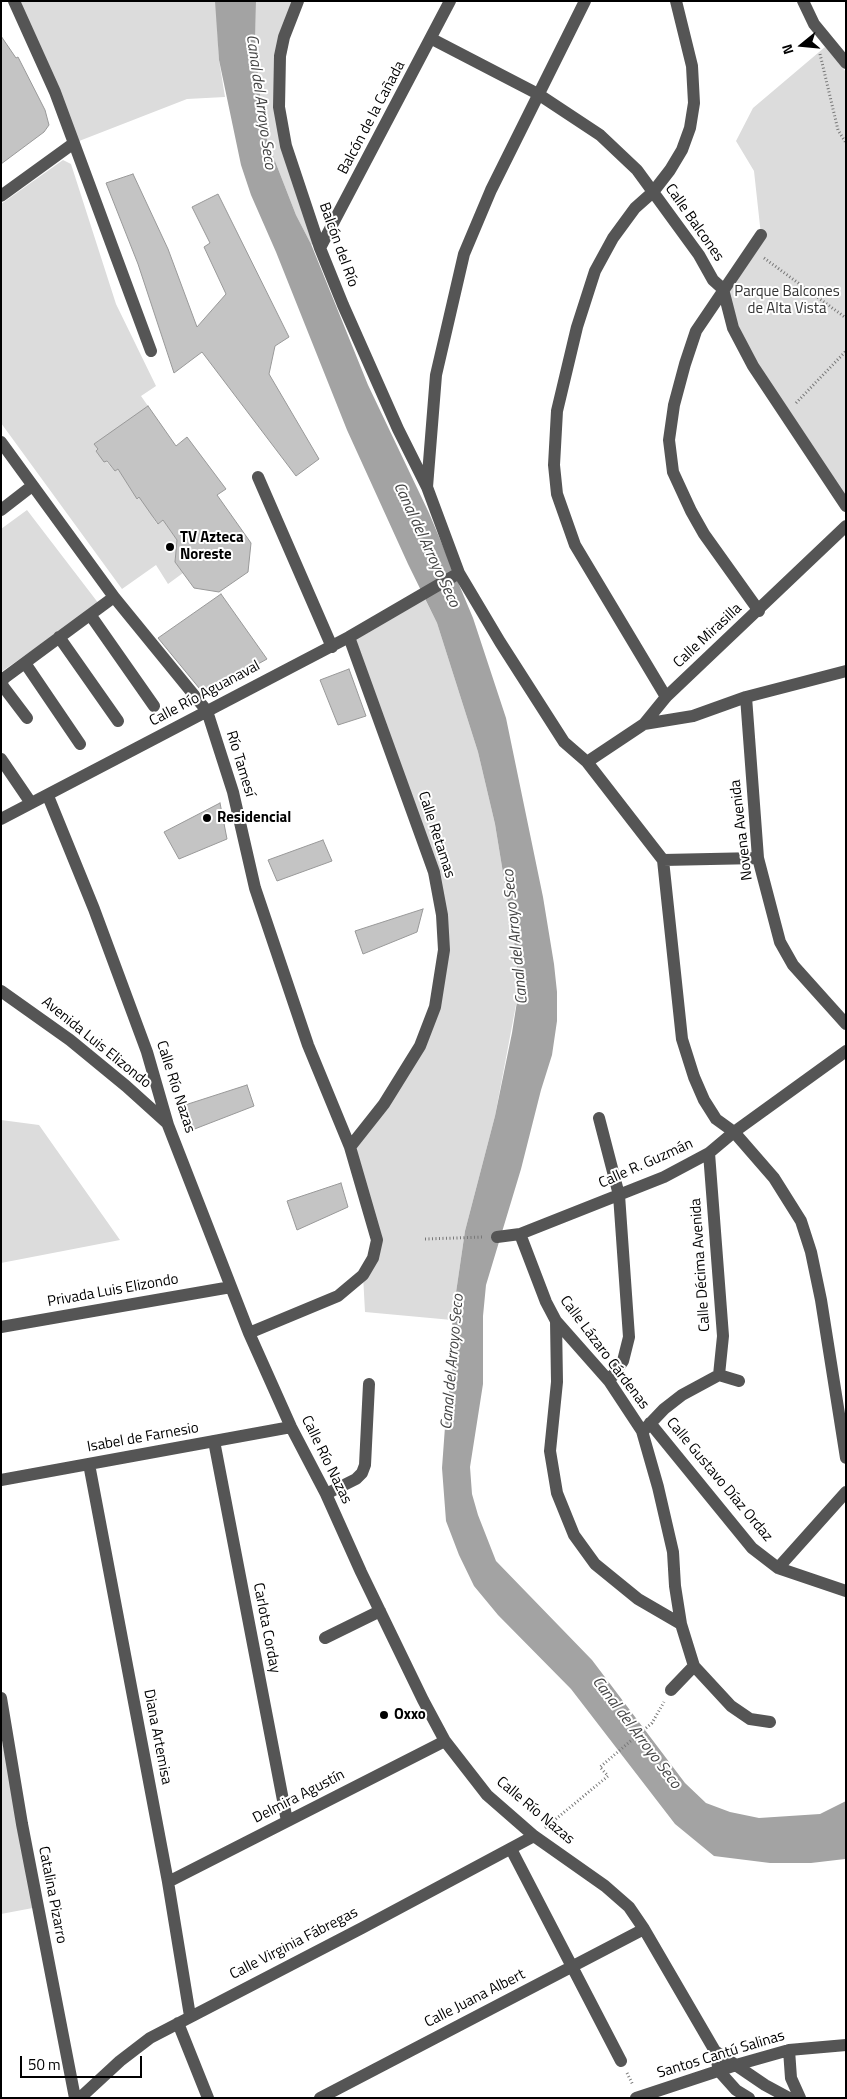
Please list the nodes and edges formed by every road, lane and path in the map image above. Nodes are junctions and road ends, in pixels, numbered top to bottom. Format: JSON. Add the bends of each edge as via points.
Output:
{"nodes":[{"id":1,"x":14,"y":1,"type":"edge"},
{"id":2,"x":298,"y":1,"type":"edge"},
{"id":3,"x":450,"y":1,"type":"edge"},
{"id":4,"x":585,"y":1,"type":"edge"},
{"id":5,"x":676,"y":1,"type":"edge"},
{"id":6,"x":803,"y":1,"type":"edge"},
{"id":7,"x":432,"y":39,"type":"junction"},
{"id":8,"x":820,"y":52,"type":"dead end"},
{"id":9,"x":846,"y":63,"type":"edge"},
{"id":10,"x":538,"y":94,"type":"junction"},
{"id":11,"x":846,"y":142,"type":"edge"},
{"id":12,"x":74,"y":143,"type":"junction"},
{"id":13,"x":653,"y":192,"type":"junction"},
{"id":14,"x":1,"y":196,"type":"edge"},
{"id":15,"x":761,"y":235,"type":"dead end"},
{"id":16,"x":320,"y":248,"type":"junction"},
{"id":17,"x":764,"y":258,"type":"dead end"},
{"id":18,"x":723,"y":289,"type":"junction"},
{"id":19,"x":846,"y":318,"type":"edge"},
{"id":20,"x":846,"y":351,"type":"edge"},
{"id":21,"x":151,"y":352,"type":"dead end"},
{"id":22,"x":796,"y":403,"type":"dead end"},
{"id":23,"x":1,"y":442,"type":"edge"},
{"id":24,"x":258,"y":477,"type":"dead end"},
{"id":25,"x":32,"y":486,"type":"junction"},
{"id":26,"x":427,"y":487,"type":"junction"},
{"id":27,"x":846,"y":506,"type":"edge"},
{"id":28,"x":1,"y":510,"type":"edge"},
{"id":29,"x":846,"y":526,"type":"edge"},
{"id":30,"x":456,"y":574,"type":"junction"},
{"id":31,"x":114,"y":597,"type":"junction"},
{"id":32,"x":759,"y":611,"type":"junction"},
{"id":33,"x":91,"y":616,"type":"junction"},
{"id":34,"x":59,"y":637,"type":"junction"},
{"id":35,"x":349,"y":637,"type":"junction"},
{"id":36,"x":332,"y":647,"type":"junction"},
{"id":37,"x":25,"y":663,"type":"junction"},
{"id":38,"x":846,"y":671,"type":"edge"},
{"id":39,"x":666,"y":697,"type":"junction"},
{"id":40,"x":746,"y":697,"type":"junction"},
{"id":41,"x":154,"y":706,"type":"dead end"},
{"id":42,"x":207,"y":711,"type":"junction"},
{"id":43,"x":27,"y":718,"type":"dead end"},
{"id":44,"x":118,"y":721,"type":"dead end"},
{"id":45,"x":644,"y":724,"type":"junction"},
{"id":46,"x":80,"y":744,"type":"dead end"},
{"id":47,"x":1,"y":759,"type":"edge"},
{"id":48,"x":587,"y":762,"type":"junction"},
{"id":49,"x":48,"y":796,"type":"junction"},
{"id":50,"x":31,"y":803,"type":"junction"},
{"id":51,"x":1,"y":819,"type":"edge"},
{"id":52,"x":758,"y":858,"type":"junction"},
{"id":53,"x":663,"y":860,"type":"junction"},
{"id":54,"x":1,"y":990,"type":"edge"},
{"id":55,"x":846,"y":1024,"type":"edge"},
{"id":56,"x":846,"y":1051,"type":"edge"},
{"id":57,"x":599,"y":1118,"type":"dead end"},
{"id":58,"x":168,"y":1125,"type":"junction"},
{"id":59,"x":734,"y":1132,"type":"junction"},
{"id":60,"x":350,"y":1147,"type":"junction"},
{"id":61,"x":708,"y":1153,"type":"junction"},
{"id":62,"x":619,"y":1195,"type":"junction"},
{"id":63,"x":520,"y":1234,"type":"junction"},
{"id":64,"x":497,"y":1237,"type":"joint"},
{"id":65,"x":425,"y":1239,"type":"dead end"},
{"id":66,"x":231,"y":1287,"type":"junction"},
{"id":67,"x":556,"y":1321,"type":"junction"},
{"id":68,"x":1,"y":1327,"type":"edge"},
{"id":69,"x":249,"y":1333,"type":"junction"},
{"id":70,"x":719,"y":1375,"type":"junction"},
{"id":71,"x":609,"y":1381,"type":"junction"},
{"id":72,"x":739,"y":1381,"type":"dead end"},
{"id":73,"x":369,"y":1384,"type":"dead end"},
{"id":74,"x":292,"y":1426,"type":"junction"},
{"id":75,"x":646,"y":1427,"type":"junction"},
{"id":76,"x":214,"y":1441,"type":"junction"},
{"id":77,"x":846,"y":1458,"type":"edge"},
{"id":78,"x":89,"y":1464,"type":"junction"},
{"id":79,"x":1,"y":1480,"type":"edge"},
{"id":80,"x":846,"y":1492,"type":"edge"},
{"id":81,"x":326,"y":1494,"type":"junction"},
{"id":82,"x":778,"y":1568,"type":"junction"},
{"id":83,"x":846,"y":1591,"type":"edge"},
{"id":84,"x":380,"y":1611,"type":"junction"},
{"id":85,"x":681,"y":1624,"type":"junction"},
{"id":86,"x":324,"y":1638,"type":"dead end"},
{"id":87,"x":694,"y":1666,"type":"junction"},
{"id":88,"x":671,"y":1690,"type":"joint"},
{"id":89,"x":1,"y":1698,"type":"edge"},
{"id":90,"x":770,"y":1722,"type":"dead end"},
{"id":91,"x":445,"y":1740,"type":"junction"},
{"id":92,"x":287,"y":1821,"type":"junction"},
{"id":93,"x":534,"y":1836,"type":"junction"},
{"id":94,"x":511,"y":1848,"type":"junction"},
{"id":95,"x":168,"y":1882,"type":"junction"},
{"id":96,"x":644,"y":1929,"type":"junction"},
{"id":97,"x":572,"y":1968,"type":"junction"},
{"id":98,"x":190,"y":2016,"type":"junction"},
{"id":99,"x":178,"y":2023,"type":"junction"},
{"id":100,"x":846,"y":2045,"type":"edge"},
{"id":101,"x":790,"y":2050,"type":"junction"},
{"id":102,"x":715,"y":2051,"type":"junction"},
{"id":103,"x":621,"y":2061,"type":"joint"},
{"id":104,"x":736,"y":2065,"type":"junction"},
{"id":105,"x":718,"y":2071,"type":"junction"},
{"id":106,"x":638,"y":2097,"type":"edge"},
{"id":107,"x":75,"y":2098,"type":"edge"},
{"id":108,"x":80,"y":2098,"type":"edge"},
{"id":109,"x":208,"y":2098,"type":"edge"},
{"id":110,"x":320,"y":2098,"type":"edge"},
{"id":111,"x":749,"y":2098,"type":"edge"},
{"id":112,"x":789,"y":2098,"type":"edge"},
{"id":113,"x":800,"y":2098,"type":"edge"}],
"edges":[{"from":1,"to":12,"type":"street"},
{"from":2,"to":16,"type":"street","name":"Balcón del Río","via":[[282,46],[279,107],[286,146]]},
{"from":3,"to":7,"type":"street","name":"Balcón de la Cañada"},
{"from":4,"to":10,"type":"street"},
{"from":5,"to":13,"type":"street","via":[[692,66],[694,103],[682,150]]},
{"from":6,"to":9,"type":"street","via":[[814,24]]},
{"from":7,"to":10,"type":"street","name":"Calle Balcones"},
{"from":7,"to":16,"type":"street","name":"Balcón de la Cañada"},
{"from":8,"to":11,"type":"path","via":[[838,130]]},
{"from":10,"to":13,"type":"street","name":"Calle Balcones","via":[[600,135],[637,170]]},
{"from":10,"to":26,"type":"street","via":[[464,254],[436,375]]},
{"from":12,"to":14,"type":"street"},
{"from":12,"to":21,"type":"street"},
{"from":13,"to":18,"type":"street","name":"Calle Balcones","via":[[699,255],[713,280]]},
{"from":13,"to":39,"type":"street","via":[[635,208],[595,271],[577,327],[557,411],[554,465],[557,494],[575,545]]},
{"from":15,"to":18,"type":"street"},
{"from":16,"to":26,"type":"street","name":"Balcón del Río","via":[[398,429]]},
{"from":17,"to":19,"type":"path"},
{"from":18,"to":27,"type":"street","name":"Calle Balcones","via":[[730,318],[749,358]]},
{"from":18,"to":32,"type":"street","via":[[693,339],[674,405],[669,440],[673,472],[691,511]]},
{"from":20,"to":22,"type":"path"},
{"from":23,"to":25,"type":"street","name":"Río Tamesí"},
{"from":24,"to":36,"type":"street"},
{"from":25,"to":28,"type":"street"},
{"from":25,"to":31,"type":"street","name":"Río Tamesí"},
{"from":26,"to":30,"type":"street","name":"Balcón del Río"},
{"from":29,"to":32,"type":"street","name":"Calle Mirasilla"},
{"from":30,"to":35,"type":"street","name":"Calle Río Aguanaval"},
{"from":30,"to":48,"type":"street","name":"Balcón del Río","via":[[564,742]]},
{"from":31,"to":33,"type":"street"},
{"from":31,"to":42,"type":"street","name":"Río Tamesí"},
{"from":32,"to":39,"type":"street","name":"Calle Mirasilla"},
{"from":33,"to":34,"type":"street"},
{"from":33,"to":41,"type":"street"},
{"from":34,"to":37,"type":"street"},
{"from":34,"to":44,"type":"street"},
{"from":35,"to":36,"type":"street","name":"Calle Río Aguanaval"},
{"from":35,"to":60,"type":"street","name":"Calle Retamas","via":[[434,872],[444,950],[435,1006],[420,1046],[384,1104]]},
{"from":36,"to":42,"type":"street","name":"Calle Río Aguanaval"},
{"from":37,"to":43,"type":"street","via":[[2,684]]},
{"from":37,"to":46,"type":"street"},
{"from":38,"to":40,"type":"street"},
{"from":39,"to":45,"type":"street","name":"Calle Mirasilla"},
{"from":40,"to":45,"type":"street","via":[[692,716]]},
{"from":40,"to":52,"type":"street","name":"Novena Avenida"},
{"from":42,"to":49,"type":"street","name":"Calle Río Aguanaval"},
{"from":42,"to":60,"type":"street","name":"Río Tamesí","via":[[233,792],[270,932],[308,1045]]},
{"from":45,"to":48,"type":"street","name":"Calle Mirasilla"},
{"from":47,"to":50,"type":"street"},
{"from":48,"to":53,"type":"street","name":"Balcón del Río"},
{"from":49,"to":50,"type":"street","name":"Calle Río Aguanaval"},
{"from":49,"to":58,"type":"street","name":"Calle Río Nazas","via":[[94,908],[147,1052]]},
{"from":50,"to":51,"type":"street","name":"Calle Río Aguanaval"},
{"from":52,"to":53,"type":"street"},
{"from":52,"to":55,"type":"street","name":"Novena Avenida","via":[[780,942],[793,965]]},
{"from":53,"to":59,"type":"street","via":[[682,1039],[704,1100],[716,1119]]},
{"from":54,"to":58,"type":"street","name":"Avenida Luis Elizondo","via":[[70,1040]]},
{"from":56,"to":59,"type":"street","name":"Calle R. Guzmán"},
{"from":57,"to":62,"type":"street"},
{"from":58,"to":66,"type":"street","name":"Calle Río Nazas"},
{"from":59,"to":61,"type":"street","name":"Calle R. Guzmán"},
{"from":59,"to":77,"type":"street","via":[[774,1178],[801,1220],[817,1281]]},
{"from":60,"to":69,"type":"street","name":"Río Tamesí","via":[[377,1240],[373,1258],[363,1275],[338,1296]]},
{"from":61,"to":62,"type":"street","name":"Calle R. Guzmán","via":[[664,1177]]},
{"from":61,"to":70,"type":"street","name":"Calle Décima Avenida","via":[[723,1336]]},
{"from":62,"to":63,"type":"street","name":"Calle R. Guzmán"},
{"from":62,"to":71,"type":"street","via":[[629,1337],[623,1361]]},
{"from":63,"to":64,"type":"street","name":"Calle R. Guzmán"},
{"from":63,"to":67,"type":"street","name":"Calle Lázaro Cárdenas"},
{"from":64,"to":65,"type":"path"},
{"from":66,"to":68,"type":"street","name":"Privada Luis Elizondo"},
{"from":66,"to":69,"type":"street","name":"Calle Río Nazas"},
{"from":67,"to":71,"type":"street","name":"Calle Lázaro Cárdenas"},
{"from":67,"to":85,"type":"street","via":[[557,1382],[550,1451],[557,1493],[574,1535],[595,1564],[638,1599]]},
{"from":69,"to":74,"type":"street","name":"Calle Río Nazas"},
{"from":70,"to":72,"type":"street"},
{"from":70,"to":75,"type":"street","via":[[682,1395]]},
{"from":71,"to":75,"type":"street","name":"Calle Lázaro Cárdenas"},
{"from":73,"to":81,"type":"street","via":[[362,1474]]},
{"from":74,"to":76,"type":"street","name":"Isabel de Farnesio"},
{"from":74,"to":81,"type":"street","name":"Calle Río Nazas"},
{"from":75,"to":82,"type":"street","name":"Calle Gustavo Díaz Ordaz","via":[[752,1548]]},
{"from":75,"to":85,"type":"street","name":"Calle Lázaro Cárdenas","via":[[673,1552]]},
{"from":76,"to":78,"type":"street","name":"Isabel de Farnesio"},
{"from":76,"to":92,"type":"street","name":"Carlota Corday"},
{"from":78,"to":79,"type":"street","name":"Isabel de Farnesio"},
{"from":78,"to":95,"type":"street","name":"Diana Artemisa"},
{"from":80,"to":82,"type":"street"},
{"from":81,"to":84,"type":"street","name":"Calle Río Nazas"},
{"from":82,"to":83,"type":"street","name":"Calle Gustavo Díaz Ordaz"},
{"from":84,"to":86,"type":"street"},
{"from":84,"to":91,"type":"street","name":"Calle Río Nazas"},
{"from":85,"to":87,"type":"street","name":"Calle Lázaro Cárdenas"},
{"from":87,"to":88,"type":"street"},
{"from":87,"to":90,"type":"street","via":[[731,1706],[750,1719]]},
{"from":88,"to":93,"type":"path","via":[[652,1724],[600,1767],[608,1776]]},
{"from":89,"to":107,"type":"street","name":"Catalina Pizarro"},
{"from":91,"to":92,"type":"street","name":"Delmira Agustín"},
{"from":91,"to":93,"type":"street","name":"Calle Río Nazas","via":[[487,1794]]},
{"from":92,"to":95,"type":"street","name":"Delmira Agustín"},
{"from":93,"to":94,"type":"street","name":"Calle Virginia Fábregas"},
{"from":93,"to":96,"type":"street","name":"Calle Río Nazas","via":[[604,1886],[628,1907]]},
{"from":94,"to":97,"type":"street"},
{"from":94,"to":98,"type":"street","name":"Calle Virginia Fábregas"},
{"from":95,"to":98,"type":"street","name":"Diana Artemisa"},
{"from":96,"to":97,"type":"street","name":"Calle Juana Albert"},
{"from":96,"to":102,"type":"street","name":"Calle Río Nazas"},
{"from":97,"to":103,"type":"street"},
{"from":97,"to":110,"type":"street","name":"Calle Juana Albert"},
{"from":98,"to":99,"type":"street","name":"Calle Virginia Fábregas"},
{"from":99,"to":108,"type":"street","name":"Calle Virginia Fábregas","via":[[150,2038]]},
{"from":99,"to":109,"type":"street"},
{"from":100,"to":101,"type":"street","name":"Santos Cantú Salinas"},
{"from":101,"to":104,"type":"street","name":"Santos Cantú Salinas"},
{"from":101,"to":113,"type":"street","via":[[790,2078]]},
{"from":102,"to":104,"type":"street","name":"Calle Río Nazas"},
{"from":102,"to":105,"type":"street","name":"Calle Río Nazas"},
{"from":103,"to":106,"type":"path"},
{"from":104,"to":105,"type":"street","name":"Santos Cantú Salinas"},
{"from":104,"to":112,"type":"street","name":"Calle Río Nazas"},
{"from":105,"to":106,"type":"street","name":"Santos Cantú Salinas"},
{"from":105,"to":111,"type":"street","via":[[736,2090]]}]}
